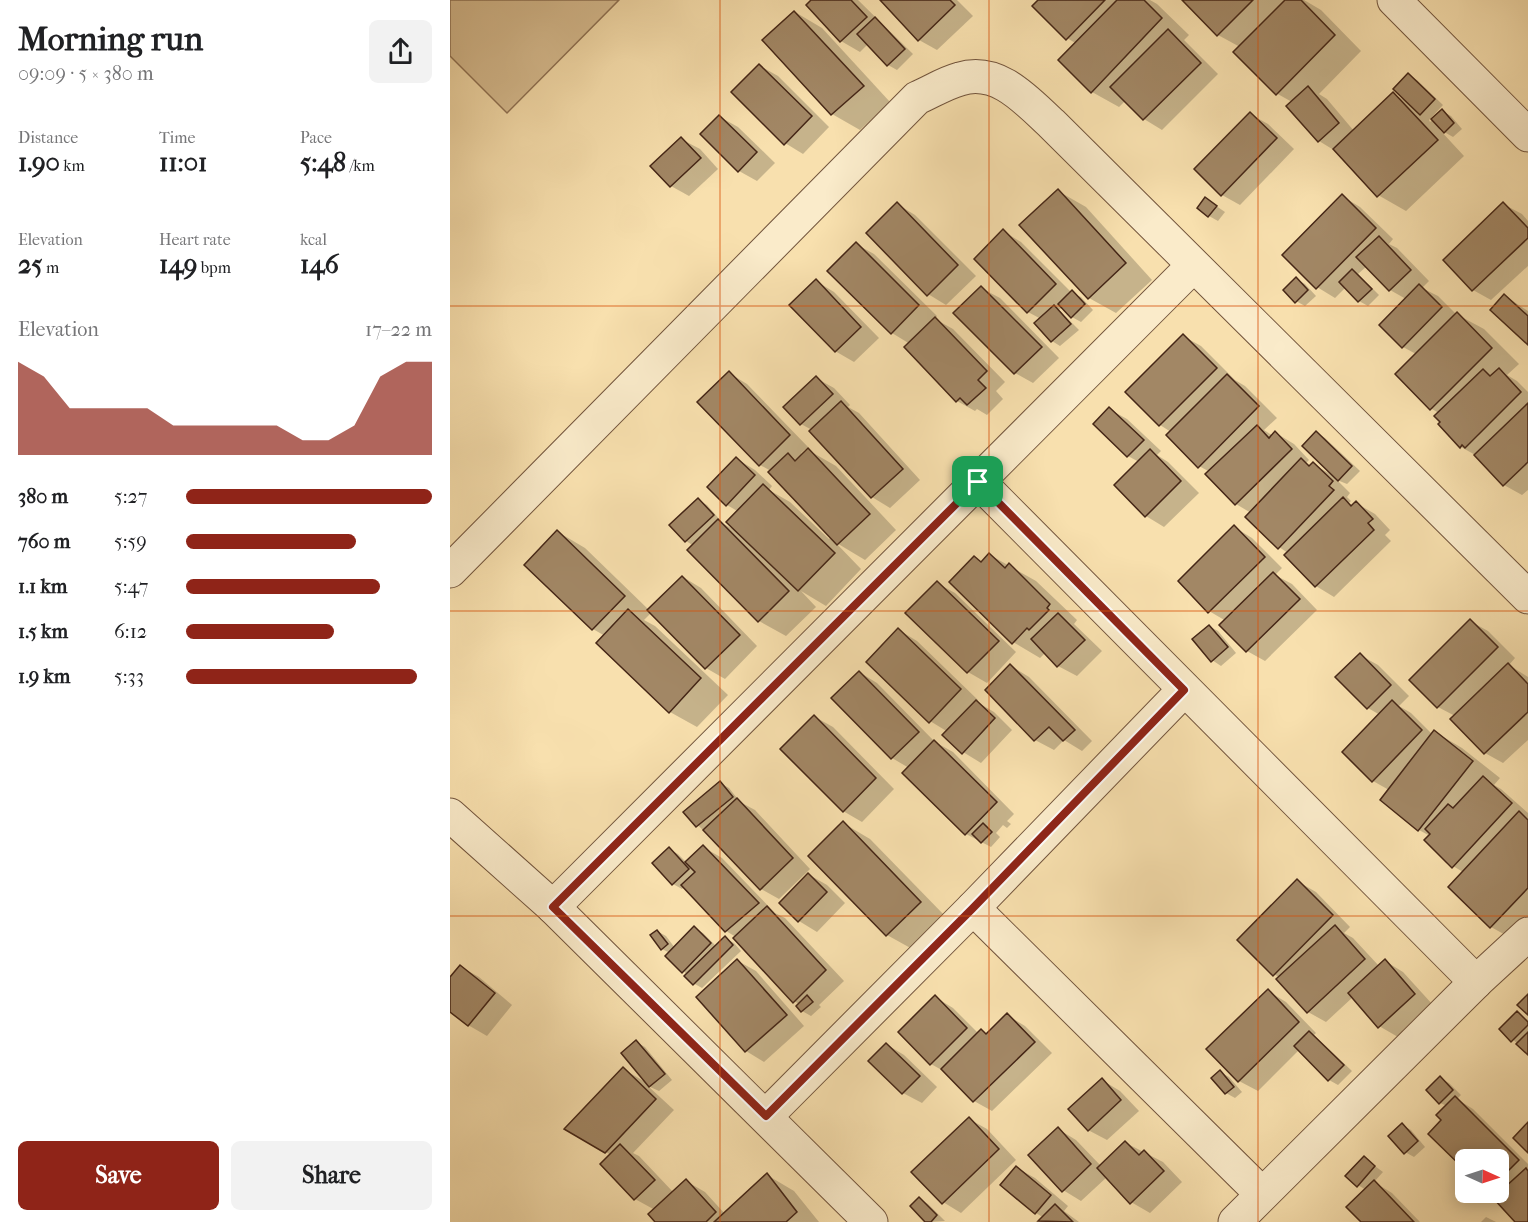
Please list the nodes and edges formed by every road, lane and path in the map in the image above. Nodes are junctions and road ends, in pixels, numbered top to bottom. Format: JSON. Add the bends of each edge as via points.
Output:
{"nodes":[{"id":1,"x":1394,"y":0,"type":"edge"},
{"id":2,"x":1528,"y":135,"type":"edge"},
{"id":3,"x":1194,"y":266,"type":"junction"},
{"id":4,"x":978,"y":482,"type":"junction"},
{"id":5,"x":450,"y":571,"type":"edge"},
{"id":6,"x":1528,"y":597,"type":"edge"},
{"id":7,"x":1184,"y":690,"type":"junction"},
{"id":8,"x":450,"y":815,"type":"edge"},
{"id":9,"x":553,"y":907,"type":"junction"},
{"id":10,"x":973,"y":908,"type":"junction"},
{"id":11,"x":1528,"y":934,"type":"edge"},
{"id":12,"x":1476,"y":982,"type":"junction"},
{"id":13,"x":766,"y":1116,"type":"junction"},
{"id":14,"x":1262,"y":1194,"type":"junction"},
{"id":15,"x":872,"y":1222,"type":"edge"},
{"id":16,"x":1235,"y":1222,"type":"edge"}],
"edges":[{"from":1,"to":2,"type":"street"},
{"from":3,"to":4,"type":"street"},
{"from":3,"to":5,"type":"street","via":[[1014,88],[986,77],[961,78],[917,99]]},
{"from":3,"to":6,"type":"street"},
{"from":4,"to":7,"type":"street"},
{"from":4,"to":9,"type":"street"},
{"from":7,"to":10,"type":"street"},
{"from":7,"to":12,"type":"street"},
{"from":8,"to":9,"type":"street"},
{"from":9,"to":13,"type":"street"},
{"from":10,"to":13,"type":"street"},
{"from":10,"to":14,"type":"street"},
{"from":11,"to":12,"type":"street"},
{"from":12,"to":14,"type":"street"},
{"from":13,"to":15,"type":"street"},
{"from":14,"to":16,"type":"street"}]}
